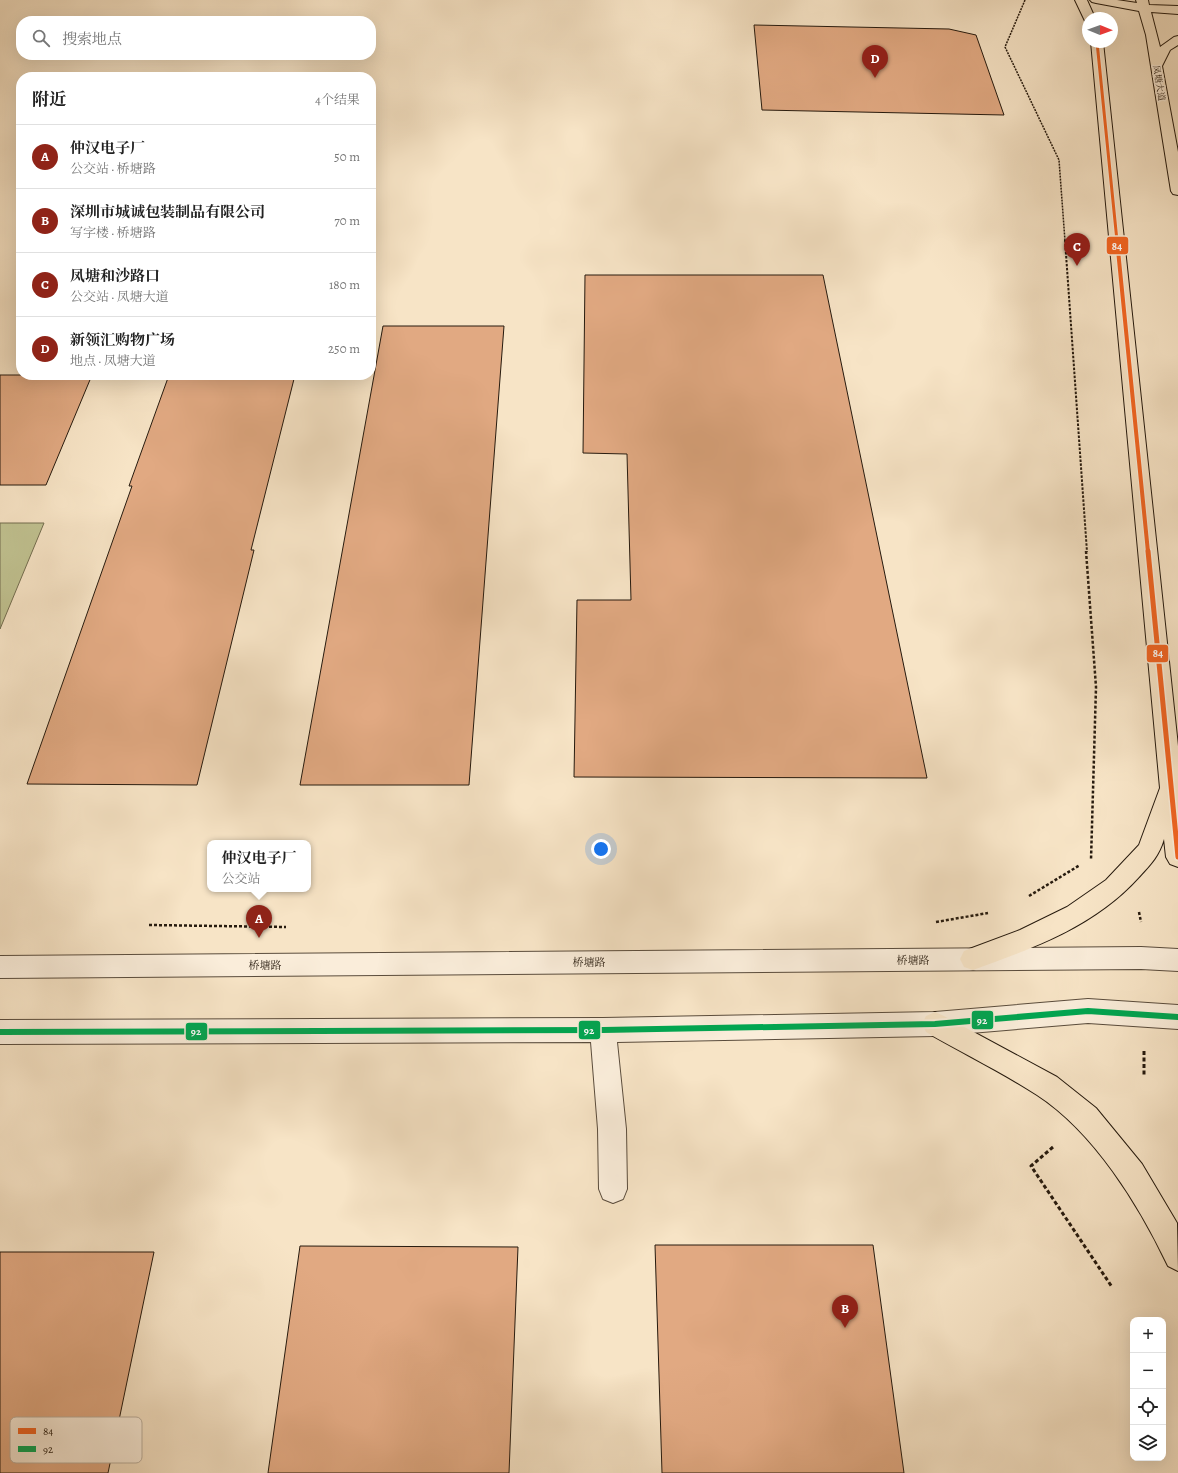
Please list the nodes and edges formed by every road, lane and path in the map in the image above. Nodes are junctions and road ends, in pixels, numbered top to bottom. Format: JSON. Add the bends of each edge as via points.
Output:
{"nodes":[{"id":1,"x":1025,"y":0,"type":"edge"},
{"id":2,"x":1081,"y":0,"type":"edge"},
{"id":3,"x":1096,"y":0,"type":"edge"},
{"id":4,"x":1143,"y":4,"type":"edge"},
{"id":5,"x":1178,"y":10,"type":"edge"},
{"id":6,"x":1087,"y":12,"type":"edge"},
{"id":7,"x":1178,"y":40,"type":"edge"},
{"id":8,"x":1098,"y":48,"type":"edge"},
{"id":9,"x":1156,"y":66,"type":"junction"},
{"id":10,"x":1178,"y":191,"type":"edge"},
{"id":11,"x":1096,"y":687,"type":"dead end"},
{"id":12,"x":1172,"y":784,"type":"junction"},
{"id":13,"x":1178,"y":857,"type":"edge"},
{"id":14,"x":1090,"y":859,"type":"dead end"},
{"id":15,"x":1023,"y":899,"type":"dead end"},
{"id":16,"x":996,"y":912,"type":"dead end"},
{"id":17,"x":935,"y":922,"type":"dead end"},
{"id":18,"x":149,"y":925,"type":"dead end"},
{"id":19,"x":292,"y":927,"type":"dead end"},
{"id":20,"x":973,"y":959,"type":"junction"},
{"id":21,"x":1178,"y":960,"type":"edge"},
{"id":22,"x":0,"y":967,"type":"edge"},
{"id":23,"x":1178,"y":1017,"type":"edge"},
{"id":24,"x":935,"y":1024,"type":"junction"},
{"id":25,"x":603,"y":1030,"type":"junction"},
{"id":26,"x":0,"y":1032,"type":"edge"},
{"id":27,"x":1053,"y":1147,"type":"dead end"},
{"id":28,"x":613,"y":1188,"type":"dead end"},
{"id":29,"x":1178,"y":1256,"type":"edge"},
{"id":30,"x":1112,"y":1287,"type":"dead end"}],
"edges":[{"from":1,"to":11,"type":"path","via":[[1004,47],[1059,160]]},
{"from":2,"to":6,"type":"main road"},
{"from":3,"to":4,"type":"main road"},
{"from":4,"to":5,"type":"main road"},
{"from":4,"to":9,"type":"main road","name":"凤塘大道","via":[[1152,35]]},
{"from":7,"to":9,"type":"main road","via":[[1165,48]]},
{"from":8,"to":12,"type":"main road"},
{"from":9,"to":10,"type":"main road","name":"凤塘大道"},
{"from":12,"to":13,"type":"main road"},
{"from":12,"to":20,"type":"main road","via":[[1149,850],[1115,887],[1076,915],[1029,938]]},
{"from":14,"to":15,"type":"path"},
{"from":16,"to":17,"type":"path"},
{"from":18,"to":19,"type":"path"},
{"from":20,"to":21,"type":"street","name":"桥塘路"},
{"from":20,"to":22,"type":"street","name":"桥塘路"},
{"from":23,"to":24,"type":"street","via":[[1088,1011]]},
{"from":24,"to":25,"type":"street"},
{"from":24,"to":29,"type":"main road","via":[[1047,1086],[1086,1117],[1132,1174]]},
{"from":25,"to":26,"type":"street"},
{"from":25,"to":28,"type":"street","via":[[612,1129]]},
{"from":27,"to":30,"type":"path","via":[[1031,1166]]}]}
